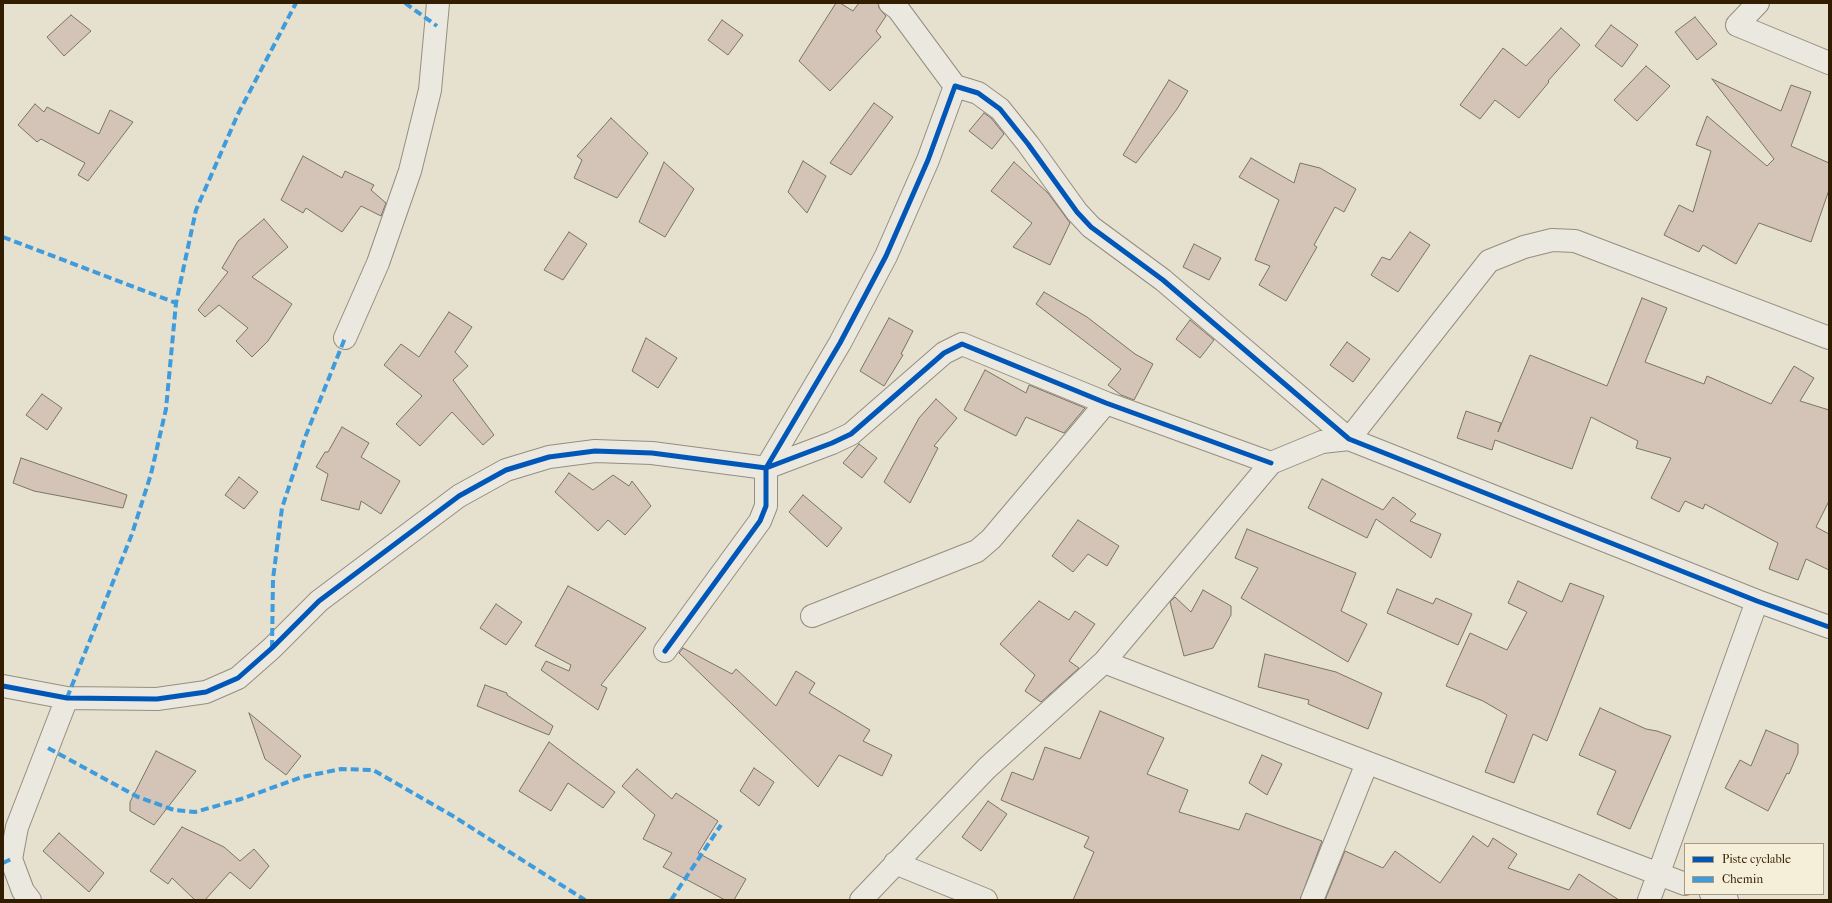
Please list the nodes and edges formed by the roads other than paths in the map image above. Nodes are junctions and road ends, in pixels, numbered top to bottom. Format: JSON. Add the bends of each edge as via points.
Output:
{"nodes":[{"id":1,"x":438,"y":3,"type":"edge"},
{"id":2,"x":890,"y":3,"type":"edge"},
{"id":3,"x":1758,"y":3,"type":"edge"},
{"id":4,"x":1829,"y":63,"type":"edge"},
{"id":5,"x":955,"y":86,"type":"junction"},
{"id":6,"x":345,"y":338,"type":"dead end"},
{"id":7,"x":1829,"y":338,"type":"edge"},
{"id":8,"x":1106,"y":403,"type":"junction"},
{"id":9,"x":1349,"y":439,"type":"junction"},
{"id":10,"x":1271,"y":463,"type":"junction"},
{"id":11,"x":766,"y":468,"type":"junction"},
{"id":12,"x":1757,"y":601,"type":"junction"},
{"id":13,"x":812,"y":616,"type":"dead end"},
{"id":14,"x":1829,"y":627,"type":"edge"},
{"id":15,"x":665,"y":651,"type":"dead end"},
{"id":16,"x":1104,"y":662,"type":"junction"},
{"id":17,"x":3,"y":686,"type":"edge"},
{"id":18,"x":68,"y":698,"type":"junction"},
{"id":19,"x":1367,"y":763,"type":"junction"},
{"id":20,"x":895,"y":863,"type":"junction"},
{"id":21,"x":1658,"y":874,"type":"junction"},
{"id":22,"x":1684,"y":884,"type":"edge"},
{"id":23,"x":1714,"y":895,"type":"edge"},
{"id":24,"x":30,"y":900,"type":"edge"},
{"id":25,"x":861,"y":900,"type":"edge"},
{"id":26,"x":986,"y":900,"type":"edge"},
{"id":27,"x":1312,"y":900,"type":"edge"},
{"id":28,"x":1649,"y":900,"type":"edge"},
{"id":29,"x":1728,"y":900,"type":"edge"}],
"edges":[{"from":1,"to":6,"type":"street","via":[[430,90],[410,170],[378,263]]},
{"from":2,"to":5,"type":"street","via":[[898,9]]},
{"from":3,"to":4,"type":"street","via":[[1737,25]]},
{"from":5,"to":9,"type":"street","via":[[978,93],[1000,109],[1092,227],[1163,280]]},
{"from":5,"to":11,"type":"street","via":[[928,160],[886,256],[840,343]]},
{"from":7,"to":9,"type":"street","via":[[1575,241],[1552,240],[1524,247],[1489,261]]},
{"from":8,"to":10,"type":"street"},
{"from":8,"to":11,"type":"street","via":[[962,344],[944,354],[851,434]]},
{"from":8,"to":13,"type":"street","via":[[991,539],[977,551]]},
{"from":9,"to":10,"type":"street","via":[[1322,442]]},
{"from":9,"to":12,"type":"street"},
{"from":10,"to":16,"type":"street"},
{"from":11,"to":15,"type":"street","via":[[766,506],[760,521]]},
{"from":11,"to":18,"type":"street","via":[[652,453],[595,451],[549,457],[506,470],[459,496],[320,601],[238,678],[206,692],[157,699]]},
{"from":12,"to":14,"type":"street"},
{"from":12,"to":21,"type":"street"},
{"from":16,"to":19,"type":"street"},
{"from":16,"to":20,"type":"street","via":[[987,768]]},
{"from":17,"to":18,"type":"street"},
{"from":18,"to":24,"type":"street","via":[[17,827],[12,853],[11,860],[23,891]]},
{"from":19,"to":21,"type":"street"},
{"from":19,"to":27,"type":"street"},
{"from":20,"to":25,"type":"street"},
{"from":20,"to":26,"type":"street"},
{"from":21,"to":22,"type":"street"},
{"from":21,"to":28,"type":"street"},
{"from":23,"to":29,"type":"street"}]}
